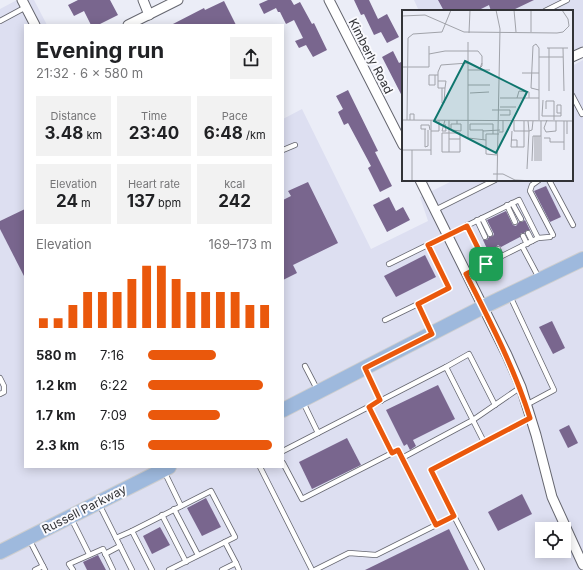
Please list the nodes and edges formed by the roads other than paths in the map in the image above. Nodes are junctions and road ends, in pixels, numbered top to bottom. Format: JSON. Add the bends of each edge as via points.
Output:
{"nodes":[{"id":1,"x":142,"y":0,"type":"edge"},
{"id":2,"x":178,"y":0,"type":"edge"},
{"id":3,"x":329,"y":0,"type":"edge"},
{"id":4,"x":567,"y":0,"type":"edge"},
{"id":5,"x":24,"y":4,"type":"edge"},
{"id":6,"x":547,"y":10,"type":"edge"},
{"id":7,"x":148,"y":15,"type":"junction"},
{"id":8,"x":0,"y":20,"type":"edge"},
{"id":9,"x":34,"y":24,"type":"edge"},
{"id":10,"x":130,"y":24,"type":"edge"},
{"id":11,"x":583,"y":52,"type":"edge"},
{"id":12,"x":573,"y":57,"type":"edge"},
{"id":13,"x":573,"y":97,"type":"edge"},
{"id":14,"x":583,"y":113,"type":"edge"},
{"id":15,"x":402,"y":142,"type":"edge"},
{"id":16,"x":295,"y":145,"type":"dead end"},
{"id":17,"x":284,"y":150,"type":"edge"},
{"id":18,"x":420,"y":181,"type":"edge"},
{"id":19,"x":494,"y":181,"type":"edge"},
{"id":20,"x":538,"y":181,"type":"edge"},
{"id":21,"x":550,"y":181,"type":"edge"},
{"id":22,"x":512,"y":203,"type":"junction"},
{"id":23,"x":507,"y":205,"type":"junction"},
{"id":24,"x":435,"y":210,"type":"junction"},
{"id":25,"x":480,"y":219,"type":"junction"},
{"id":26,"x":520,"y":219,"type":"dead end"},
{"id":27,"x":516,"y":222,"type":"dead end"},
{"id":28,"x":573,"y":225,"type":"dead end"},
{"id":29,"x":467,"y":226,"type":"junction"},
{"id":30,"x":528,"y":233,"type":"dead end"},
{"id":31,"x":447,"y":235,"type":"junction"},
{"id":32,"x":488,"y":235,"type":"dead end"},
{"id":33,"x":523,"y":236,"type":"dead end"},
{"id":34,"x":538,"y":238,"type":"junction"},
{"id":35,"x":532,"y":241,"type":"junction"},
{"id":36,"x":428,"y":245,"type":"junction"},
{"id":37,"x":525,"y":245,"type":"junction"},
{"id":38,"x":495,"y":250,"type":"dead end"},
{"id":39,"x":499,"y":257,"type":"junction"},
{"id":40,"x":583,"y":259,"type":"edge"},
{"id":41,"x":389,"y":264,"type":"dead end"},
{"id":42,"x":486,"y":264,"type":"junction"},
{"id":43,"x":466,"y":274,"type":"junction"},
{"id":44,"x":540,"y":280,"type":"junction"},
{"id":45,"x":509,"y":294,"type":"junction"},
{"id":46,"x":418,"y":304,"type":"junction"},
{"id":47,"x":483,"y":307,"type":"junction"},
{"id":48,"x":386,"y":320,"type":"dead end"},
{"id":49,"x":432,"y":334,"type":"junction"},
{"id":50,"x":305,"y":366,"type":"dead end"},
{"id":51,"x":446,"y":367,"type":"junction"},
{"id":52,"x":365,"y":368,"type":"junction"},
{"id":53,"x":0,"y":378,"type":"edge"},
{"id":54,"x":521,"y":387,"type":"junction"},
{"id":55,"x":318,"y":392,"type":"junction"},
{"id":56,"x":0,"y":394,"type":"edge"},
{"id":57,"x":302,"y":400,"type":"junction"},
{"id":58,"x":380,"y":400,"type":"junction"},
{"id":59,"x":495,"y":405,"type":"junction"},
{"id":60,"x":526,"y":405,"type":"junction"},
{"id":61,"x":369,"y":407,"type":"junction"},
{"id":62,"x":284,"y":409,"type":"edge"},
{"id":63,"x":530,"y":418,"type":"junction"},
{"id":64,"x":473,"y":420,"type":"junction"},
{"id":65,"x":318,"y":433,"type":"junction"},
{"id":66,"x":484,"y":442,"type":"junction"},
{"id":67,"x":284,"y":450,"type":"edge"},
{"id":68,"x":392,"y":453,"type":"junction"},
{"id":69,"x":402,"y":458,"type":"junction"},
{"id":70,"x":284,"y":465,"type":"edge"},
{"id":71,"x":166,"y":468,"type":"edge"},
{"id":72,"x":261,"y":468,"type":"edge"},
{"id":73,"x":99,"y":502,"type":"junction"},
{"id":74,"x":181,"y":506,"type":"junction"},
{"id":75,"x":174,"y":509,"type":"junction"},
{"id":76,"x":162,"y":515,"type":"junction"},
{"id":77,"x":70,"y":516,"type":"junction"},
{"id":78,"x":454,"y":516,"type":"junction"},
{"id":79,"x":436,"y":525,"type":"junction"},
{"id":80,"x":132,"y":531,"type":"junction"},
{"id":81,"x":28,"y":538,"type":"junction"},
{"id":82,"x":116,"y":538,"type":"junction"},
{"id":83,"x":225,"y":542,"type":"junction"},
{"id":84,"x":120,"y":546,"type":"junction"},
{"id":85,"x":0,"y":552,"type":"edge"},
{"id":86,"x":89,"y":554,"type":"junction"},
{"id":87,"x":105,"y":554,"type":"junction"},
{"id":88,"x":198,"y":555,"type":"junction"},
{"id":89,"x":186,"y":562,"type":"junction"},
{"id":90,"x":236,"y":563,"type":"junction"},
{"id":91,"x":583,"y":565,"type":"edge"},
{"id":92,"x":44,"y":568,"type":"edge"},
{"id":93,"x":35,"y":570,"type":"edge"},
{"id":94,"x":73,"y":570,"type":"edge"},
{"id":95,"x":113,"y":570,"type":"edge"},
{"id":96,"x":132,"y":570,"type":"edge"},
{"id":97,"x":152,"y":570,"type":"edge"},
{"id":98,"x":169,"y":570,"type":"edge"},
{"id":99,"x":222,"y":570,"type":"edge"},
{"id":100,"x":239,"y":570,"type":"edge"},
{"id":101,"x":313,"y":570,"type":"edge"},
{"id":102,"x":482,"y":570,"type":"edge"}],
"edges":[{"from":1,"to":7,"type":"street"},
{"from":2,"to":7,"type":"street"},
{"from":3,"to":15,"type":"street","name":"Kimberly Road"},
{"from":4,"to":6,"type":"lane"},
{"from":5,"to":8,"type":"lane"},
{"from":5,"to":9,"type":"street"},
{"from":7,"to":10,"type":"street"},
{"from":11,"to":12,"type":"street"},
{"from":13,"to":14,"type":"lane"},
{"from":16,"to":17,"type":"lane"},
{"from":18,"to":24,"type":"street"},
{"from":19,"to":24,"type":"lane"},
{"from":20,"to":34,"type":"lane","via":[[532,185],[530,191],[551,236]]},
{"from":21,"to":28,"type":"lane"},
{"from":22,"to":23,"type":"lane"},
{"from":22,"to":26,"type":"lane"},
{"from":22,"to":34,"type":"lane","via":[[519,200]]},
{"from":23,"to":25,"type":"lane"},
{"from":23,"to":27,"type":"lane"},
{"from":24,"to":31,"type":"street"},
{"from":25,"to":29,"type":"lane"},
{"from":25,"to":32,"type":"lane"},
{"from":29,"to":31,"type":"lane"},
{"from":29,"to":42,"type":"lane"},
{"from":30,"to":35,"type":"lane"},
{"from":31,"to":36,"type":"lane"},
{"from":31,"to":43,"type":"street"},
{"from":33,"to":37,"type":"lane"},
{"from":34,"to":35,"type":"lane"},
{"from":35,"to":37,"type":"lane"},
{"from":36,"to":41,"type":"lane"},
{"from":36,"to":46,"type":"lane","via":[[449,288]]},
{"from":37,"to":39,"type":"lane"},
{"from":37,"to":44,"type":"lane"},
{"from":38,"to":39,"type":"lane"},
{"from":39,"to":42,"type":"lane"},
{"from":40,"to":44,"type":"main road"},
{"from":42,"to":43,"type":"lane"},
{"from":43,"to":47,"type":"street"},
{"from":44,"to":45,"type":"main road"},
{"from":45,"to":47,"type":"main road"},
{"from":45,"to":60,"type":"lane","via":[[554,390]]},
{"from":46,"to":48,"type":"lane"},
{"from":46,"to":49,"type":"lane"},
{"from":47,"to":49,"type":"main road"},
{"from":47,"to":54,"type":"street"},
{"from":49,"to":52,"type":"main road"},
{"from":50,"to":55,"type":"lane"},
{"from":51,"to":58,"type":"lane"},
{"from":51,"to":59,"type":"lane","via":[[469,354]]},
{"from":51,"to":64,"type":"lane"},
{"from":52,"to":55,"type":"main road"},
{"from":52,"to":58,"type":"lane"},
{"from":53,"to":56,"type":"lane","via":[[4,386],[4,392]]},
{"from":54,"to":59,"type":"lane"},
{"from":54,"to":60,"type":"street"},
{"from":55,"to":57,"type":"main road"},
{"from":57,"to":62,"type":"main road"},
{"from":57,"to":65,"type":"lane"},
{"from":58,"to":61,"type":"lane"},
{"from":59,"to":64,"type":"lane"},
{"from":60,"to":63,"type":"street"},
{"from":61,"to":65,"type":"lane"},
{"from":61,"to":68,"type":"lane"},
{"from":63,"to":66,"type":"lane"},
{"from":63,"to":91,"type":"street","via":[[552,497]]},
{"from":64,"to":66,"type":"lane"},
{"from":64,"to":69,"type":"lane"},
{"from":65,"to":67,"type":"lane"},
{"from":66,"to":78,"type":"lane","via":[[431,470]]},
{"from":68,"to":69,"type":"lane","via":[[398,450]]},
{"from":68,"to":70,"type":"lane","via":[[302,499]]},
{"from":69,"to":79,"type":"lane"},
{"from":71,"to":73,"type":"main road","name":"Russell Parkway"},
{"from":71,"to":74,"type":"lane"},
{"from":72,"to":101,"type":"lane"},
{"from":73,"to":77,"type":"main road","name":"Russell Parkway"},
{"from":73,"to":82,"type":"lane"},
{"from":74,"to":75,"type":"lane"},
{"from":74,"to":83,"type":"lane","via":[[211,491],[235,537]]},
{"from":75,"to":76,"type":"lane"},
{"from":75,"to":88,"type":"lane"},
{"from":76,"to":80,"type":"lane"},
{"from":76,"to":89,"type":"lane"},
{"from":77,"to":81,"type":"main road","name":"Russell Parkway"},
{"from":77,"to":86,"type":"lane"},
{"from":78,"to":79,"type":"lane"},
{"from":78,"to":102,"type":"lane"},
{"from":79,"to":101,"type":"lane","via":[[376,555],[349,553]]},
{"from":80,"to":82,"type":"lane"},
{"from":80,"to":97,"type":"lane"},
{"from":81,"to":85,"type":"main road","name":"Russell Parkway"},
{"from":81,"to":92,"type":"lane"},
{"from":82,"to":84,"type":"lane"},
{"from":83,"to":88,"type":"lane"},
{"from":83,"to":90,"type":"lane"},
{"from":84,"to":87,"type":"lane"},
{"from":84,"to":96,"type":"lane"},
{"from":86,"to":87,"type":"lane","via":[[103,549]]},
{"from":86,"to":94,"type":"lane","via":[[70,564]]},
{"from":87,"to":95,"type":"lane"},
{"from":88,"to":89,"type":"lane"},
{"from":89,"to":98,"type":"lane"},
{"from":90,"to":99,"type":"lane"},
{"from":90,"to":100,"type":"lane"},
{"from":92,"to":93,"type":"lane"}]}
